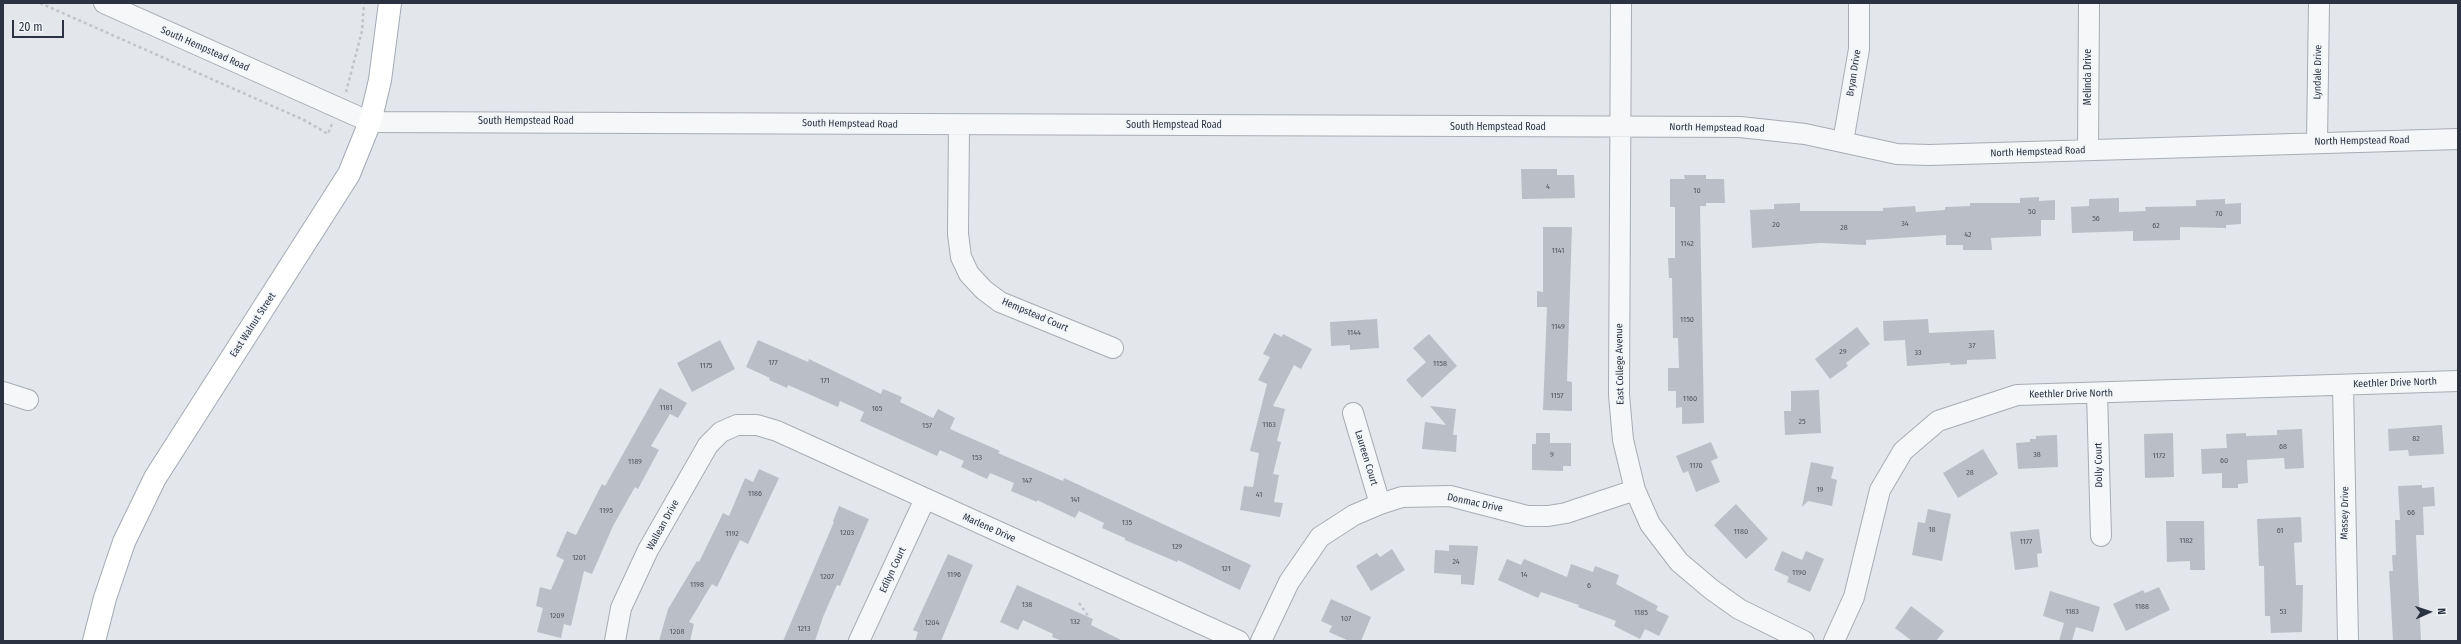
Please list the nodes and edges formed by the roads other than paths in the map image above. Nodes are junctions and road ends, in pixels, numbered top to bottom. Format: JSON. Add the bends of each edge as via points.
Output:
{"nodes":[{"id":1,"x":104,"y":3,"type":"edge"},
{"id":2,"x":390,"y":3,"type":"edge"},
{"id":3,"x":1621,"y":3,"type":"edge"},
{"id":4,"x":1859,"y":3,"type":"edge"},
{"id":5,"x":2089,"y":3,"type":"edge"},
{"id":6,"x":2319,"y":3,"type":"edge"},
{"id":7,"x":370,"y":122,"type":"junction"},
{"id":8,"x":959,"y":125,"type":"junction"},
{"id":9,"x":1620,"y":128,"type":"junction"},
{"id":10,"x":2458,"y":139,"type":"edge"},
{"id":11,"x":1843,"y":142,"type":"junction"},
{"id":12,"x":2317,"y":142,"type":"junction"},
{"id":13,"x":2088,"y":150,"type":"junction"},
{"id":14,"x":1113,"y":348,"type":"dead end"},
{"id":15,"x":2458,"y":381,"type":"edge"},
{"id":16,"x":2342,"y":386,"type":"junction"},
{"id":17,"x":3,"y":392,"type":"edge"},
{"id":18,"x":2097,"y":393,"type":"junction"},
{"id":19,"x":28,"y":400,"type":"dead end"},
{"id":20,"x":1353,"y":413,"type":"dead end"},
{"id":21,"x":737,"y":425,"type":"joint"},
{"id":22,"x":1635,"y":490,"type":"junction"},
{"id":23,"x":925,"y":499,"type":"junction"},
{"id":24,"x":1380,"y":504,"type":"junction"},
{"id":25,"x":2101,"y":536,"type":"dead end"},
{"id":26,"x":94,"y":641,"type":"edge"},
{"id":27,"x":615,"y":641,"type":"edge"},
{"id":28,"x":859,"y":641,"type":"edge"},
{"id":29,"x":1239,"y":641,"type":"edge"},
{"id":30,"x":1261,"y":641,"type":"edge"},
{"id":31,"x":1804,"y":641,"type":"edge"},
{"id":32,"x":1834,"y":641,"type":"edge"},
{"id":33,"x":2348,"y":641,"type":"edge"}],
"edges":[{"from":1,"to":7,"type":"street","name":"South Hempstead Road"},
{"from":2,"to":7,"type":"main road","name":"East Walnut Street","via":[[381,72]]},
{"from":3,"to":9,"type":"street","name":"East College Avenue"},
{"from":4,"to":11,"type":"street","name":"Bryan Drive","via":[[1859,50]]},
{"from":5,"to":13,"type":"street","name":"Melinda Drive"},
{"from":6,"to":12,"type":"street","name":"Lyndale Drive"},
{"from":7,"to":8,"type":"street","name":"South Hempstead Road","via":[[579,121]]},
{"from":7,"to":26,"type":"main road","name":"East Walnut Street","via":[[349,174],[155,478],[124,542]]},
{"from":8,"to":9,"type":"street","name":"South Hempstead Road"},
{"from":8,"to":14,"type":"street","name":"Hempstead Court","via":[[958,234],[961,257],[970,274],[984,290],[1000,302]]},
{"from":9,"to":11,"type":"street","name":"North Hempstead Road","via":[[1762,128]]},
{"from":9,"to":22,"type":"street","name":"East College Avenue","via":[[1619,395],[1623,440]]},
{"from":10,"to":12,"type":"street","name":"North Hempstead Road"},
{"from":11,"to":13,"type":"street","name":"North Hempstead Road","via":[[1897,154]]},
{"from":12,"to":13,"type":"street","name":"North Hempstead Road"},
{"from":15,"to":16,"type":"street","name":"Keethler Drive North"},
{"from":16,"to":18,"type":"street","name":"Keethler Drive North"},
{"from":16,"to":33,"type":"street","name":"Massey Drive"},
{"from":17,"to":19,"type":"street"},
{"from":18,"to":25,"type":"street","name":"Dolly Court"},
{"from":18,"to":32,"type":"street","name":"Keethler Drive North","via":[[2017,395],[1938,421],[1903,451],[1880,490],[1854,597]]},
{"from":20,"to":24,"type":"street","name":"Laureen Court"},
{"from":21,"to":23,"type":"street","name":"Marlene Drive","via":[[758,425],[777,431]]},
{"from":21,"to":27,"type":"street","name":"Wallean Drive","via":[[721,432],[708,445],[652,544],[621,608]]},
{"from":22,"to":24,"type":"street","name":"Donmac Drive","via":[[1566,513],[1548,516],[1527,516],[1450,496],[1402,498]]},
{"from":22,"to":31,"type":"street","name":"East College Avenue","via":[[1650,524],[1679,562],[1739,609]]},
{"from":23,"to":28,"type":"street","name":"Edilyn Court"},
{"from":23,"to":29,"type":"street","name":"Marlene Drive"},
{"from":24,"to":30,"type":"street","name":"Donmac Drive","via":[[1354,515],[1320,537],[1289,582]]}]}
